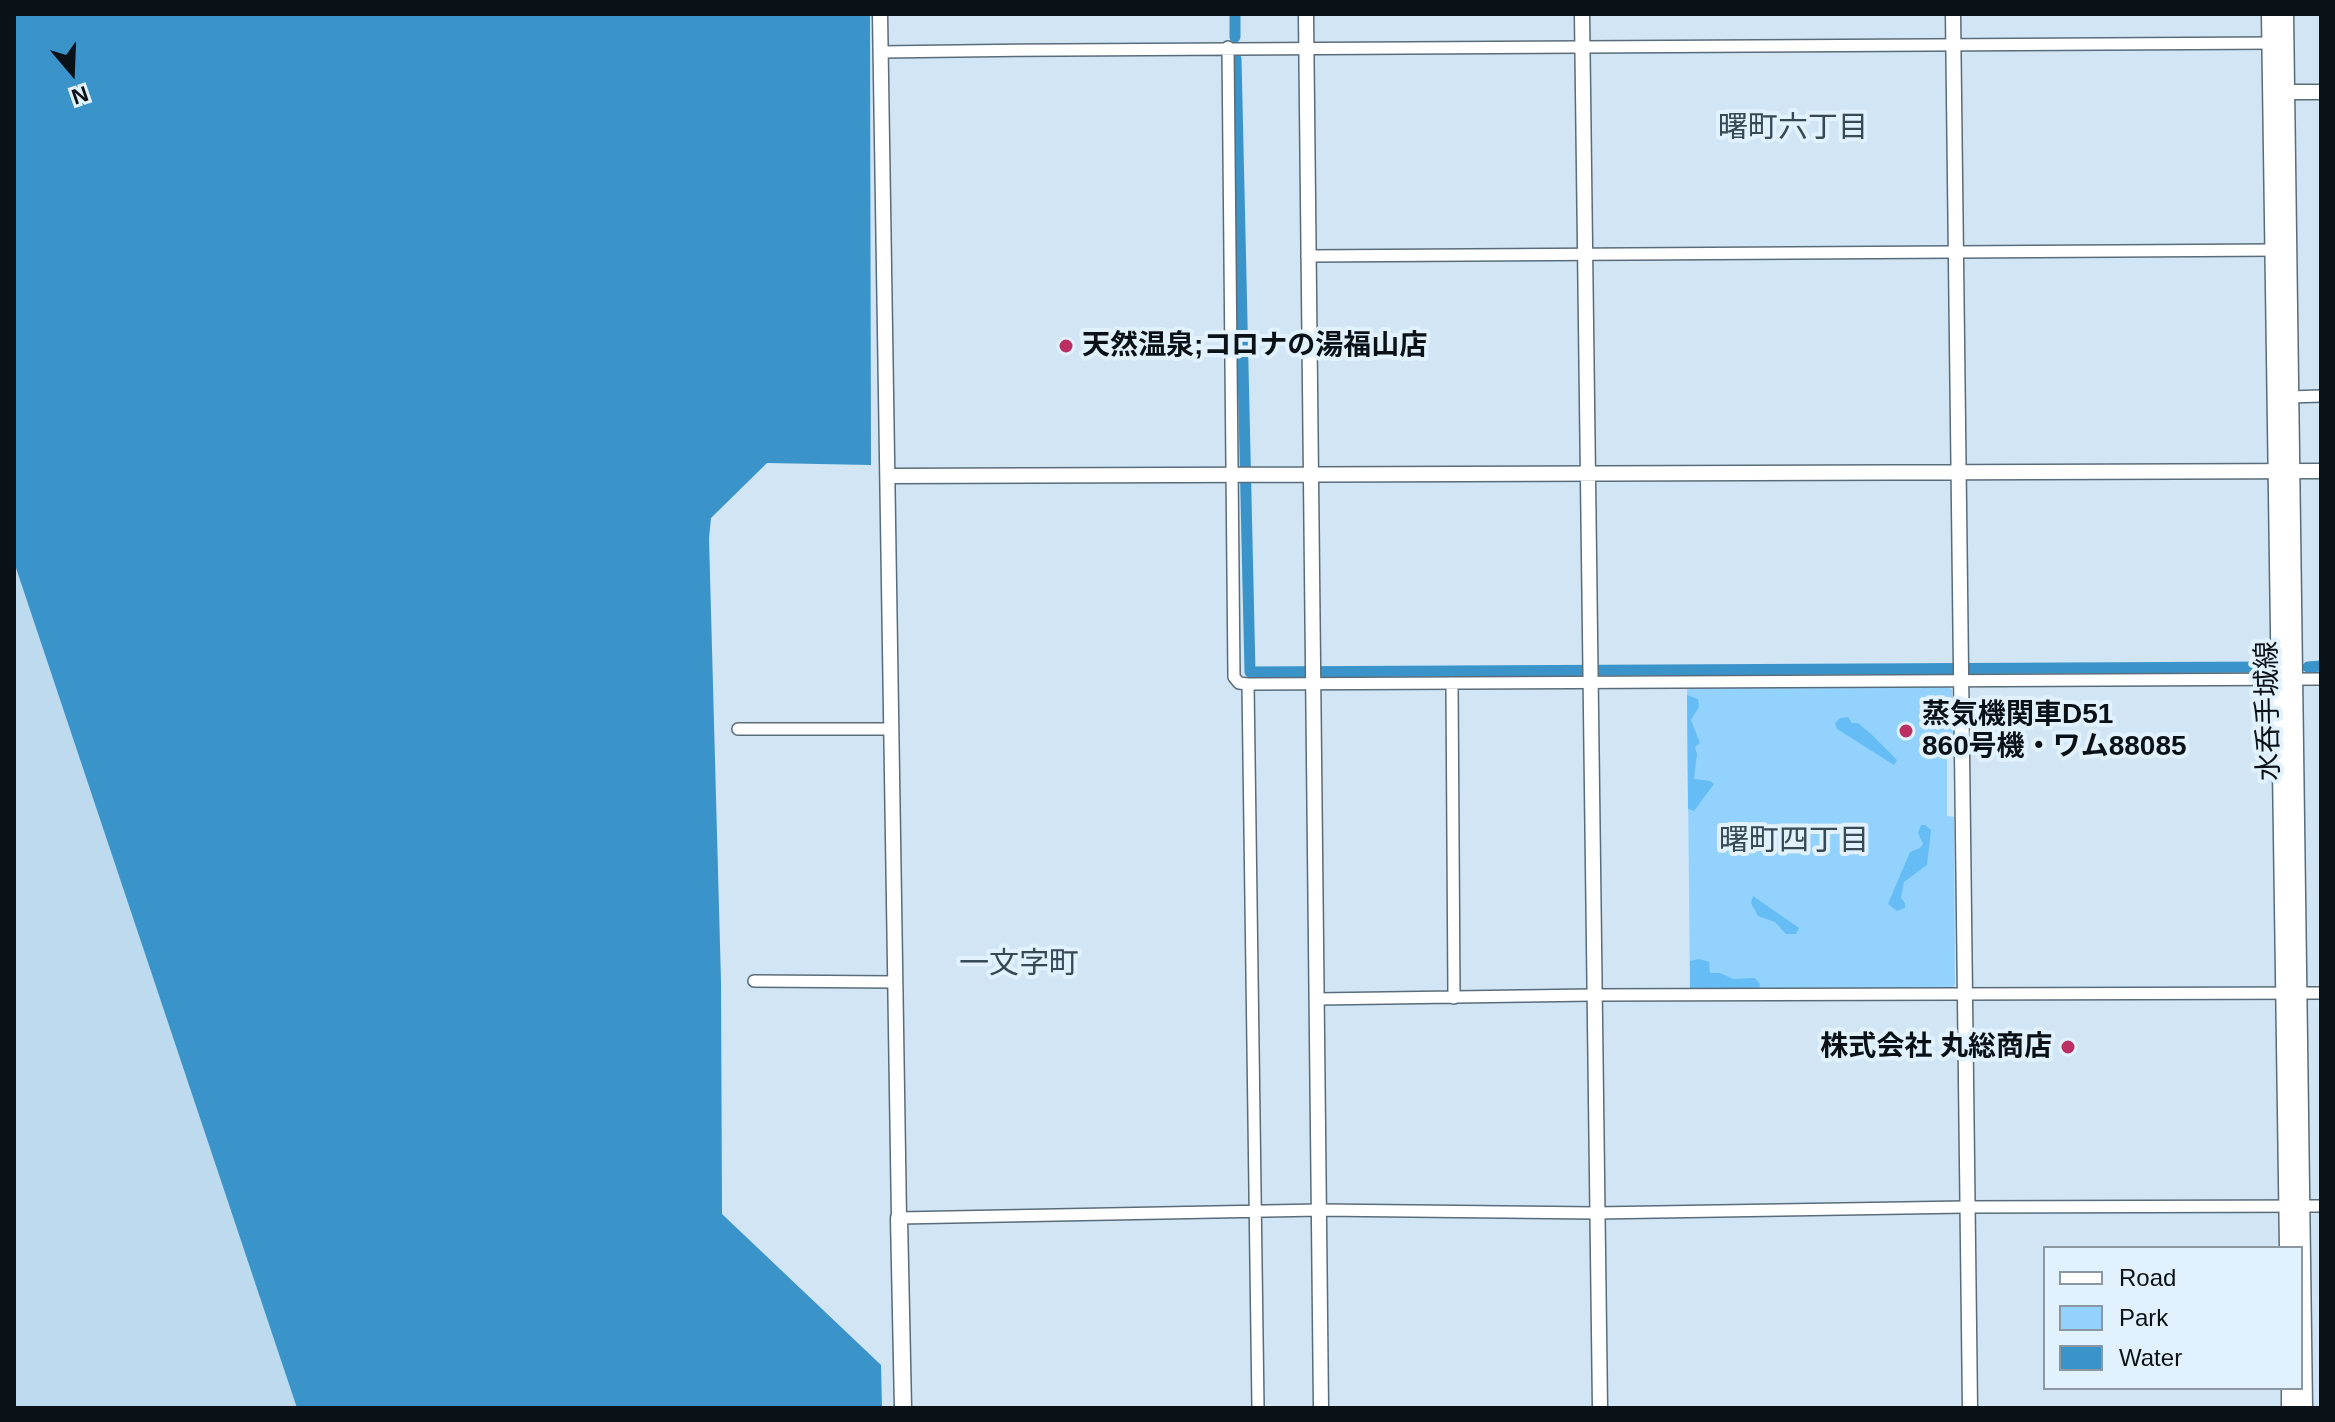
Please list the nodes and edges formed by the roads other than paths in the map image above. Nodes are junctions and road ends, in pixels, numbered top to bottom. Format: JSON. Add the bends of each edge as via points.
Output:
{"nodes":[{"id":1,"x":880,"y":14,"type":"edge"},
{"id":2,"x":1306,"y":14,"type":"edge"},
{"id":3,"x":1582,"y":14,"type":"edge"},
{"id":4,"x":1953,"y":14,"type":"edge"},
{"id":5,"x":2270,"y":14,"type":"edge"},
{"id":6,"x":2285,"y":14,"type":"edge"},
{"id":7,"x":2278,"y":43,"type":"junction"},
{"id":8,"x":1954,"y":45,"type":"junction"},
{"id":9,"x":1228,"y":47,"type":"junction"},
{"id":10,"x":1306,"y":48,"type":"junction"},
{"id":11,"x":1582,"y":49,"type":"junction"},
{"id":12,"x":881,"y":52,"type":"junction"},
{"id":13,"x":2279,"y":92,"type":"junction"},
{"id":14,"x":2321,"y":92,"type":"edge"},
{"id":15,"x":2281,"y":250,"type":"junction"},
{"id":16,"x":1956,"y":253,"type":"junction"},
{"id":17,"x":1586,"y":255,"type":"junction"},
{"id":18,"x":1307,"y":256,"type":"junction"},
{"id":19,"x":2321,"y":396,"type":"edge"},
{"id":20,"x":2289,"y":397,"type":"junction"},
{"id":21,"x":2284,"y":470,"type":"junction"},
{"id":22,"x":2321,"y":471,"type":"edge"},
{"id":23,"x":1958,"y":473,"type":"junction"},
{"id":24,"x":1590,"y":474,"type":"junction"},
{"id":25,"x":1310,"y":475,"type":"junction"},
{"id":26,"x":888,"y":476,"type":"junction"},
{"id":27,"x":1235,"y":476,"type":"junction"},
{"id":28,"x":1961,"y":673,"type":"junction"},
{"id":29,"x":1591,"y":674,"type":"junction"},
{"id":30,"x":1314,"y":675,"type":"junction"},
{"id":31,"x":2287,"y":679,"type":"junction"},
{"id":32,"x":2321,"y":679,"type":"edge"},
{"id":33,"x":1452,"y":683,"type":"junction"},
{"id":34,"x":1248,"y":684,"type":"junction"},
{"id":35,"x":738,"y":729,"type":"dead end"},
{"id":36,"x":891,"y":729,"type":"junction"},
{"id":37,"x":754,"y":981,"type":"dead end"},
{"id":38,"x":895,"y":982,"type":"junction"},
{"id":39,"x":2292,"y":993,"type":"junction"},
{"id":40,"x":2321,"y":993,"type":"edge"},
{"id":41,"x":1966,"y":994,"type":"junction"},
{"id":42,"x":1593,"y":995,"type":"junction"},
{"id":43,"x":1454,"y":998,"type":"junction"},
{"id":44,"x":1317,"y":999,"type":"junction"},
{"id":45,"x":2295,"y":1206,"type":"junction"},
{"id":46,"x":2321,"y":1206,"type":"edge"},
{"id":47,"x":1965,"y":1207,"type":"junction"},
{"id":48,"x":1319,"y":1210,"type":"junction"},
{"id":49,"x":1255,"y":1211,"type":"junction"},
{"id":50,"x":1596,"y":1213,"type":"junction"},
{"id":51,"x":899,"y":1218,"type":"junction"},
{"id":52,"x":2288,"y":1246,"type":"edge"},
{"id":53,"x":2297,"y":1246,"type":"edge"},
{"id":54,"x":2303,"y":1386,"type":"edge"},
{"id":55,"x":903,"y":1408,"type":"edge"},
{"id":56,"x":1258,"y":1408,"type":"edge"},
{"id":57,"x":1321,"y":1408,"type":"edge"},
{"id":58,"x":1600,"y":1408,"type":"edge"},
{"id":59,"x":1970,"y":1408,"type":"edge"},
{"id":60,"x":2304,"y":1408,"type":"edge"}],
"edges":[{"from":1,"to":12,"type":"street"},
{"from":2,"to":10,"type":"street"},
{"from":3,"to":11,"type":"street"},
{"from":4,"to":8,"type":"street"},
{"from":5,"to":7,"type":"main road","name":"水呑手城線"},
{"from":6,"to":7,"type":"main road","name":"水呑手城線"},
{"from":7,"to":8,"type":"street"},
{"from":7,"to":13,"type":"main road","name":"水呑手城線"},
{"from":8,"to":11,"type":"street"},
{"from":8,"to":16,"type":"street"},
{"from":9,"to":10,"type":"street"},
{"from":9,"to":12,"type":"street"},
{"from":9,"to":27,"type":"street"},
{"from":10,"to":11,"type":"street"},
{"from":10,"to":18,"type":"street"},
{"from":11,"to":17,"type":"street"},
{"from":12,"to":26,"type":"street"},
{"from":13,"to":14,"type":"street"},
{"from":13,"to":15,"type":"main road","name":"水呑手城線"},
{"from":15,"to":16,"type":"street"},
{"from":15,"to":20,"type":"main road","name":"水呑手城線"},
{"from":15,"to":21,"type":"main road","name":"水呑手城線"},
{"from":16,"to":17,"type":"street"},
{"from":16,"to":23,"type":"street"},
{"from":17,"to":18,"type":"street"},
{"from":17,"to":24,"type":"street"},
{"from":18,"to":25,"type":"street"},
{"from":19,"to":20,"type":"street"},
{"from":20,"to":21,"type":"main road","name":"水呑手城線"},
{"from":21,"to":22,"type":"street"},
{"from":21,"to":23,"type":"street"},
{"from":21,"to":31,"type":"main road","name":"水呑手城線"},
{"from":23,"to":24,"type":"street"},
{"from":23,"to":28,"type":"street"},
{"from":24,"to":25,"type":"street"},
{"from":24,"to":29,"type":"street"},
{"from":25,"to":27,"type":"street"},
{"from":25,"to":30,"type":"street"},
{"from":26,"to":27,"type":"street"},
{"from":26,"to":36,"type":"street"},
{"from":27,"to":34,"type":"street","via":[[1234,677]]},
{"from":28,"to":29,"type":"street"},
{"from":28,"to":31,"type":"street"},
{"from":28,"to":41,"type":"street"},
{"from":29,"to":33,"type":"street"},
{"from":29,"to":42,"type":"street"},
{"from":30,"to":33,"type":"street"},
{"from":30,"to":34,"type":"street"},
{"from":30,"to":44,"type":"street"},
{"from":31,"to":32,"type":"street"},
{"from":31,"to":39,"type":"main road","name":"水呑手城線"},
{"from":33,"to":43,"type":"street"},
{"from":34,"to":49,"type":"street"},
{"from":35,"to":36,"type":"street"},
{"from":36,"to":38,"type":"street"},
{"from":37,"to":38,"type":"street"},
{"from":38,"to":51,"type":"street"},
{"from":39,"to":40,"type":"street"},
{"from":39,"to":41,"type":"street"},
{"from":39,"to":45,"type":"main road","name":"水呑手城線"},
{"from":41,"to":42,"type":"street"},
{"from":41,"to":47,"type":"street"},
{"from":42,"to":43,"type":"street"},
{"from":42,"to":50,"type":"street"},
{"from":43,"to":44,"type":"street"},
{"from":44,"to":48,"type":"street"},
{"from":45,"to":46,"type":"street"},
{"from":45,"to":47,"type":"street"},
{"from":45,"to":52,"type":"main road","name":"水呑手城線"},
{"from":45,"to":53,"type":"main road","name":"水呑手城線"},
{"from":47,"to":50,"type":"street"},
{"from":47,"to":59,"type":"street"},
{"from":48,"to":49,"type":"street"},
{"from":48,"to":50,"type":"street"},
{"from":48,"to":57,"type":"street"},
{"from":49,"to":51,"type":"street"},
{"from":49,"to":56,"type":"street"},
{"from":50,"to":58,"type":"street"},
{"from":51,"to":55,"type":"main road"},
{"from":54,"to":60,"type":"main road","name":"水呑手城線"}]}
